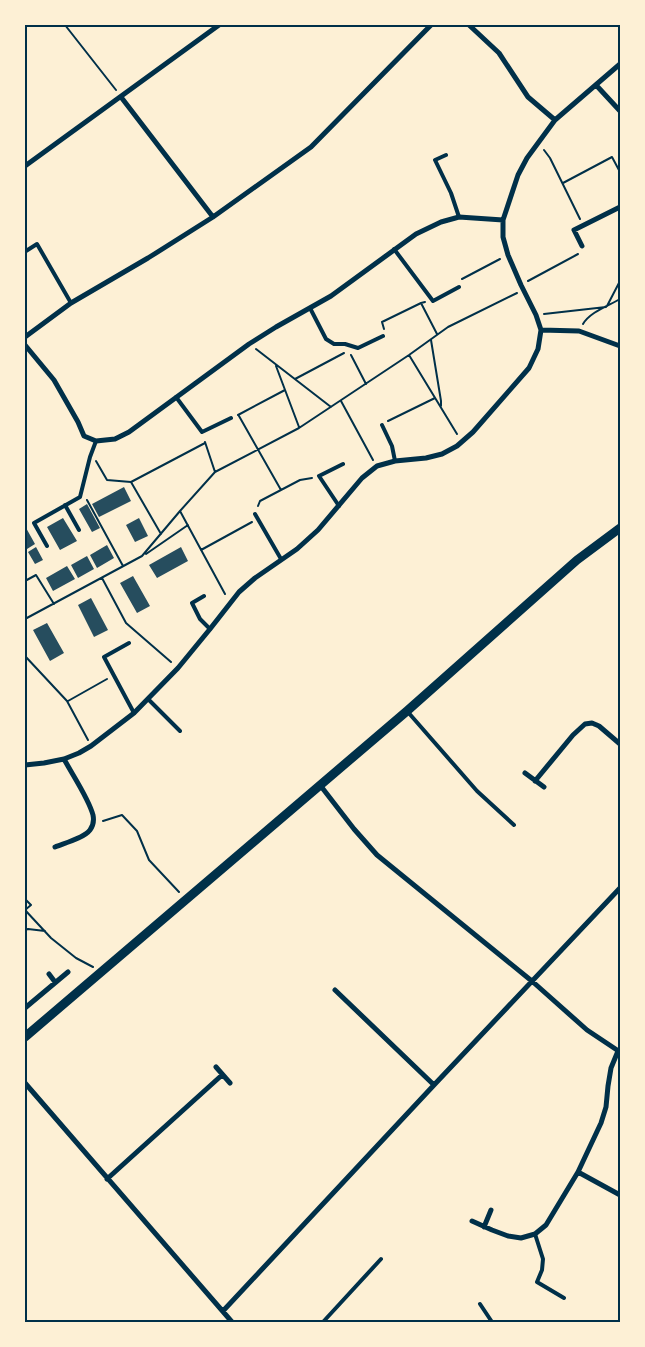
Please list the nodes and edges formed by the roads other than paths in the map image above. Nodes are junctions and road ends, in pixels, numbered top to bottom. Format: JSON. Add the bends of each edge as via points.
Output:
{"nodes":[{"id":1,"x":219,"y":25,"type":"edge"},
{"id":2,"x":431,"y":25,"type":"edge"},
{"id":3,"x":469,"y":25,"type":"edge"},
{"id":4,"x":620,"y":64,"type":"edge"},
{"id":5,"x":596,"y":85,"type":"junction"},
{"id":6,"x":121,"y":97,"type":"junction"},
{"id":7,"x":620,"y":111,"type":"edge"},
{"id":8,"x":555,"y":120,"type":"junction"},
{"id":9,"x":446,"y":155,"type":"dead end"},
{"id":10,"x":25,"y":166,"type":"edge"},
{"id":11,"x":620,"y":207,"type":"edge"},
{"id":12,"x":213,"y":217,"type":"junction"},
{"id":13,"x":459,"y":217,"type":"junction"},
{"id":14,"x":503,"y":220,"type":"junction"},
{"id":15,"x":582,"y":246,"type":"road end"},
{"id":16,"x":394,"y":249,"type":"junction"},
{"id":17,"x":26,"y":251,"type":"edge"},
{"id":18,"x":459,"y":287,"type":"road end"},
{"id":19,"x":71,"y":303,"type":"junction"},
{"id":20,"x":310,"y":308,"type":"junction"},
{"id":21,"x":541,"y":330,"type":"junction"},
{"id":22,"x":383,"y":336,"type":"road end"},
{"id":23,"x":25,"y":337,"type":"edge"},
{"id":24,"x":25,"y":345,"type":"edge"},
{"id":25,"x":620,"y":346,"type":"edge"},
{"id":26,"x":176,"y":397,"type":"junction"},
{"id":27,"x":230,"y":418,"type":"dead end"},
{"id":28,"x":382,"y":425,"type":"road end"},
{"id":29,"x":96,"y":441,"type":"junction"},
{"id":30,"x":395,"y":461,"type":"junction"},
{"id":31,"x":343,"y":464,"type":"dead end"},
{"id":32,"x":65,"y":505,"type":"junction"},
{"id":33,"x":338,"y":506,"type":"junction"},
{"id":34,"x":255,"y":514,"type":"road end"},
{"id":35,"x":620,"y":528,"type":"edge"},
{"id":36,"x":79,"y":530,"type":"dead end"},
{"id":37,"x":47,"y":546,"type":"dead end"},
{"id":38,"x":280,"y":559,"type":"junction"},
{"id":39,"x":204,"y":596,"type":"dead end"},
{"id":40,"x":210,"y":629,"type":"junction"},
{"id":41,"x":129,"y":643,"type":"dead end"},
{"id":42,"x":148,"y":699,"type":"junction"},
{"id":43,"x":407,"y":711,"type":"junction"},
{"id":44,"x":134,"y":713,"type":"junction"},
{"id":45,"x":180,"y":731,"type":"dead end"},
{"id":46,"x":620,"y":744,"type":"edge"},
{"id":47,"x":64,"y":759,"type":"junction"},
{"id":48,"x":25,"y":765,"type":"edge"},
{"id":49,"x":525,"y":773,"type":"dead end"},
{"id":50,"x":535,"y":781,"type":"junction"},
{"id":51,"x":320,"y":785,"type":"junction"},
{"id":52,"x":544,"y":787,"type":"dead end"},
{"id":53,"x":514,"y":825,"type":"dead end"},
{"id":54,"x":55,"y":847,"type":"dead end"},
{"id":55,"x":620,"y":888,"type":"edge"},
{"id":56,"x":68,"y":972,"type":"dead end"},
{"id":57,"x":49,"y":974,"type":"dead end"},
{"id":58,"x":55,"y":982,"type":"junction"},
{"id":59,"x":533,"y":982,"type":"junction"},
{"id":60,"x":335,"y":990,"type":"dead end"},
{"id":61,"x":25,"y":1008,"type":"edge"},
{"id":62,"x":25,"y":1037,"type":"edge"},
{"id":63,"x":619,"y":1051,"type":"edge"},
{"id":64,"x":216,"y":1068,"type":"dead end"},
{"id":65,"x":222,"y":1075,"type":"junction"},
{"id":66,"x":25,"y":1083,"type":"edge"},
{"id":67,"x":230,"y":1083,"type":"dead end"},
{"id":68,"x":434,"y":1085,"type":"junction"},
{"id":69,"x":578,"y":1172,"type":"junction"},
{"id":70,"x":107,"y":1179,"type":"junction"},
{"id":71,"x":620,"y":1195,"type":"edge"},
{"id":72,"x":491,"y":1210,"type":"dead end"},
{"id":73,"x":472,"y":1221,"type":"dead end"},
{"id":74,"x":484,"y":1226,"type":"junction"},
{"id":75,"x":535,"y":1234,"type":"junction"},
{"id":76,"x":381,"y":1259,"type":"dead end"},
{"id":77,"x":564,"y":1298,"type":"dead end"},
{"id":78,"x":480,"y":1304,"type":"dead end"},
{"id":79,"x":223,"y":1311,"type":"junction"},
{"id":80,"x":232,"y":1322,"type":"edge"},
{"id":81,"x":323,"y":1322,"type":"edge"},
{"id":82,"x":492,"y":1322,"type":"edge"}],
"edges":[{"from":1,"to":6,"type":"street"},
{"from":2,"to":12,"type":"street","via":[[311,146]]},
{"from":3,"to":8,"type":"street","via":[[499,53],[528,97]]},
{"from":4,"to":5,"type":"street"},
{"from":5,"to":7,"type":"street"},
{"from":5,"to":8,"type":"street"},
{"from":6,"to":10,"type":"street"},
{"from":6,"to":12,"type":"street"},
{"from":8,"to":14,"type":"street","via":[[518,175]]},
{"from":9,"to":13,"type":"lane","via":[[435,160]]},
{"from":11,"to":15,"type":"street","via":[[574,230]]},
{"from":12,"to":19,"type":"street"},
{"from":13,"to":14,"type":"street"},
{"from":13,"to":16,"type":"street","via":[[416,234]]},
{"from":14,"to":21,"type":"street","via":[[508,255]]},
{"from":16,"to":18,"type":"lane","via":[[433,301]]},
{"from":16,"to":20,"type":"street"},
{"from":17,"to":19,"type":"lane","via":[[37,244]]},
{"from":19,"to":23,"type":"street"},
{"from":20,"to":22,"type":"lane","via":[[326,339],[334,344],[358,348]]},
{"from":20,"to":26,"type":"street","via":[[249,344]]},
{"from":21,"to":25,"type":"street","via":[[579,331]]},
{"from":21,"to":30,"type":"street","via":[[538,350],[529,368],[462,442],[442,454]]},
{"from":24,"to":29,"type":"street","via":[[54,380],[84,436]]},
{"from":26,"to":27,"type":"lane","via":[[202,432]]},
{"from":26,"to":29,"type":"street","via":[[129,432]]},
{"from":28,"to":30,"type":"lane"},
{"from":29,"to":32,"type":"lane","via":[[80,497]]},
{"from":30,"to":33,"type":"street","via":[[376,466]]},
{"from":31,"to":33,"type":"lane","via":[[319,476]]},
{"from":32,"to":36,"type":"lane"},
{"from":32,"to":37,"type":"lane","via":[[34,523]]},
{"from":33,"to":38,"type":"street","via":[[318,530]]},
{"from":34,"to":38,"type":"lane"},
{"from":35,"to":43,"type":"street","via":[[577,560]]},
{"from":38,"to":40,"type":"street","via":[[240,592]]},
{"from":39,"to":40,"type":"lane","via":[[192,604]]},
{"from":40,"to":42,"type":"street"},
{"from":41,"to":44,"type":"lane","via":[[104,657]]},
{"from":42,"to":44,"type":"street"},
{"from":42,"to":45,"type":"lane"},
{"from":43,"to":51,"type":"street"},
{"from":43,"to":53,"type":"lane","via":[[477,791]]},
{"from":44,"to":47,"type":"street","via":[[91,746]]},
{"from":46,"to":50,"type":"street","via":[[599,726],[585,724]]},
{"from":47,"to":48,"type":"street"},
{"from":47,"to":54,"type":"street","via":[[89,807],[93,824],[84,835]]},
{"from":49,"to":50,"type":"street"},
{"from":50,"to":52,"type":"street"},
{"from":51,"to":59,"type":"street","via":[[377,855]]},
{"from":51,"to":62,"type":"street"},
{"from":55,"to":59,"type":"street"},
{"from":56,"to":58,"type":"street"},
{"from":57,"to":58,"type":"street"},
{"from":58,"to":61,"type":"street"},
{"from":59,"to":63,"type":"street","via":[[587,1030]]},
{"from":59,"to":68,"type":"street"},
{"from":60,"to":68,"type":"street"},
{"from":63,"to":69,"type":"street","via":[[611,1068],[602,1123]]},
{"from":64,"to":65,"type":"street"},
{"from":65,"to":67,"type":"street"},
{"from":65,"to":70,"type":"street"},
{"from":66,"to":70,"type":"street"},
{"from":68,"to":79,"type":"street"},
{"from":69,"to":71,"type":"street"},
{"from":69,"to":75,"type":"street","via":[[546,1225]]},
{"from":70,"to":79,"type":"street"},
{"from":72,"to":74,"type":"street"},
{"from":73,"to":74,"type":"street"},
{"from":74,"to":75,"type":"street","via":[[508,1236],[521,1238]]},
{"from":75,"to":77,"type":"lane","via":[[543,1259],[537,1282]]},
{"from":76,"to":81,"type":"lane"},
{"from":78,"to":82,"type":"lane"},
{"from":79,"to":80,"type":"street"}]}
